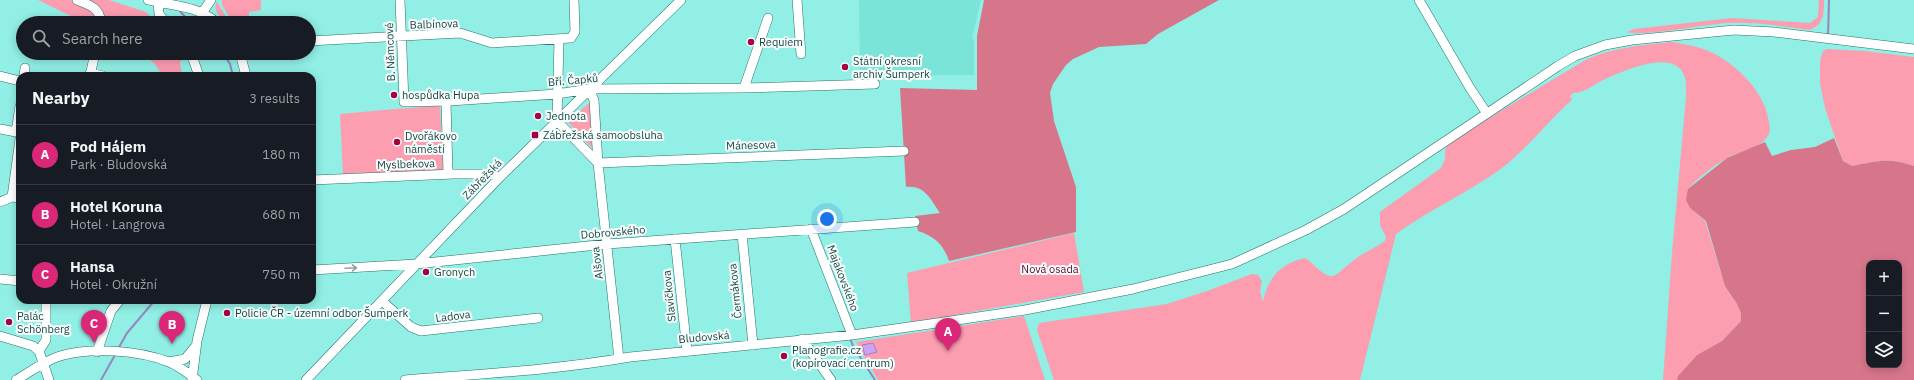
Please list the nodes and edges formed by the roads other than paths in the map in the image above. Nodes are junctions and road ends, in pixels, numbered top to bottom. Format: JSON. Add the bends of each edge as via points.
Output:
{"nodes":[{"id":1,"x":77,"y":0,"type":"edge"},
{"id":2,"x":148,"y":0,"type":"edge"},
{"id":3,"x":211,"y":0,"type":"edge"},
{"id":4,"x":400,"y":0,"type":"edge"},
{"id":5,"x":574,"y":0,"type":"edge"},
{"id":6,"x":681,"y":0,"type":"edge"},
{"id":7,"x":797,"y":0,"type":"edge"},
{"id":8,"x":1419,"y":0,"type":"edge"},
{"id":9,"x":158,"y":2,"type":"junction"},
{"id":10,"x":202,"y":12,"type":"junction"},
{"id":11,"x":100,"y":16,"type":"edge"},
{"id":12,"x":161,"y":16,"type":"edge"},
{"id":13,"x":207,"y":16,"type":"edge"},
{"id":14,"x":768,"y":18,"type":"dead end"},
{"id":15,"x":401,"y":37,"type":"junction"},
{"id":16,"x":559,"y":40,"type":"junction"},
{"id":17,"x":316,"y":41,"type":"edge"},
{"id":18,"x":1914,"y":49,"type":"edge"},
{"id":19,"x":801,"y":54,"type":"dead end"},
{"id":20,"x":93,"y":60,"type":"edge"},
{"id":21,"x":195,"y":60,"type":"edge"},
{"id":22,"x":242,"y":60,"type":"edge"},
{"id":23,"x":90,"y":72,"type":"edge"},
{"id":24,"x":197,"y":72,"type":"edge"},
{"id":25,"x":245,"y":72,"type":"edge"},
{"id":26,"x":0,"y":76,"type":"edge"},
{"id":27,"x":16,"y":80,"type":"edge"},
{"id":28,"x":875,"y":84,"type":"dead end"},
{"id":29,"x":744,"y":88,"type":"junction"},
{"id":30,"x":589,"y":89,"type":"junction"},
{"id":31,"x":557,"y":94,"type":"junction"},
{"id":32,"x":404,"y":102,"type":"joint"},
{"id":33,"x":446,"y":102,"type":"junction"},
{"id":34,"x":1486,"y":112,"type":"junction"},
{"id":35,"x":557,"y":121,"type":"junction"},
{"id":36,"x":0,"y":129,"type":"edge"},
{"id":37,"x":16,"y":135,"type":"edge"},
{"id":38,"x":904,"y":151,"type":"dead end"},
{"id":39,"x":598,"y":163,"type":"junction"},
{"id":40,"x":448,"y":174,"type":"junction"},
{"id":41,"x":500,"y":177,"type":"junction"},
{"id":42,"x":316,"y":180,"type":"edge"},
{"id":43,"x":16,"y":198,"type":"edge"},
{"id":44,"x":0,"y":202,"type":"edge"},
{"id":45,"x":916,"y":222,"type":"dead end"},
{"id":46,"x":812,"y":230,"type":"junction"},
{"id":47,"x":742,"y":234,"type":"junction"},
{"id":48,"x":675,"y":239,"type":"junction"},
{"id":49,"x":607,"y":244,"type":"junction"},
{"id":50,"x":416,"y":264,"type":"junction"},
{"id":51,"x":316,"y":270,"type":"edge"},
{"id":52,"x":0,"y":278,"type":"edge"},
{"id":53,"x":16,"y":280,"type":"edge"},
{"id":54,"x":382,"y":300,"type":"junction"},
{"id":55,"x":46,"y":304,"type":"edge"},
{"id":56,"x":117,"y":304,"type":"edge"},
{"id":57,"x":205,"y":304,"type":"edge"},
{"id":58,"x":538,"y":318,"type":"dead end"},
{"id":59,"x":852,"y":335,"type":"junction"},
{"id":60,"x":0,"y":336,"type":"edge"},
{"id":61,"x":802,"y":339,"type":"junction"},
{"id":62,"x":197,"y":341,"type":"junction"},
{"id":63,"x":753,"y":345,"type":"junction"},
{"id":64,"x":687,"y":350,"type":"junction"},
{"id":65,"x":39,"y":352,"type":"junction"},
{"id":66,"x":97,"y":352,"type":"junction"},
{"id":67,"x":619,"y":359,"type":"junction"},
{"id":68,"x":169,"y":362,"type":"junction"},
{"id":69,"x":44,"y":363,"type":"junction"},
{"id":70,"x":474,"y":377,"type":"edge"},
{"id":71,"x":194,"y":379,"type":"edge"},
{"id":72,"x":16,"y":380,"type":"edge"},
{"id":73,"x":49,"y":380,"type":"edge"},
{"id":74,"x":307,"y":380,"type":"edge"},
{"id":75,"x":405,"y":380,"type":"edge"},
{"id":76,"x":831,"y":380,"type":"edge"}],
"edges":[{"from":1,"to":11,"type":"street","via":[[95,8]]},
{"from":2,"to":9,"type":"street"},
{"from":3,"to":10,"type":"street"},
{"from":4,"to":15,"type":"street","name":"B. Němcové"},
{"from":5,"to":16,"type":"street","name":"Balbínova","via":[[575,32],[571,38]]},
{"from":6,"to":30,"type":"street","name":"Zábřežská"},
{"from":7,"to":19,"type":"street"},
{"from":8,"to":34,"type":"street"},
{"from":9,"to":10,"type":"street"},
{"from":9,"to":12,"type":"street"},
{"from":10,"to":13,"type":"street"},
{"from":14,"to":29,"type":"street"},
{"from":15,"to":16,"type":"street","name":"Balbínova","via":[[460,33],[492,43]]},
{"from":15,"to":17,"type":"street","name":"Balbínova"},
{"from":15,"to":32,"type":"street","name":"B. Němcové"},
{"from":16,"to":31,"type":"street"},
{"from":18,"to":34,"type":"street","name":"Bludovská","via":[[1752,30],[1712,31],[1632,40],[1605,44],[1575,56]]},
{"from":20,"to":23,"type":"street"},
{"from":21,"to":24,"type":"street"},
{"from":22,"to":25,"type":"street"},
{"from":26,"to":27,"type":"street"},
{"from":28,"to":29,"type":"street","name":"Bří. Čapků"},
{"from":29,"to":30,"type":"street","name":"Bří. Čapků"},
{"from":30,"to":31,"type":"street","name":"Bří. Čapků"},
{"from":30,"to":35,"type":"street","name":"Zábřežská"},
{"from":30,"to":39,"type":"street","name":"Alšova","via":[[594,100]]},
{"from":31,"to":33,"type":"street","name":"Bří. Čapků"},
{"from":31,"to":35,"type":"street"},
{"from":32,"to":33,"type":"street","name":"Bří. Čapků"},
{"from":33,"to":40,"type":"street"},
{"from":34,"to":59,"type":"street","name":"Bludovská","via":[[1344,209],[1306,230],[1232,264],[1133,290],[1025,310]]},
{"from":35,"to":39,"type":"street"},
{"from":35,"to":41,"type":"street","name":"Zábřežská"},
{"from":36,"to":37,"type":"street"},
{"from":38,"to":39,"type":"street","name":"Mánesova"},
{"from":39,"to":49,"type":"street","name":"Alšova"},
{"from":40,"to":41,"type":"street","name":"Myslbekova","via":[[489,174]]},
{"from":40,"to":42,"type":"street","name":"Myslbekova"},
{"from":41,"to":50,"type":"street","name":"Zábřežská"},
{"from":43,"to":44,"type":"street"},
{"from":45,"to":46,"type":"street","name":"Dobrovského"},
{"from":46,"to":47,"type":"street","name":"Dobrovského"},
{"from":46,"to":59,"type":"street","name":"Majakovského"},
{"from":47,"to":48,"type":"street","name":"Dobrovského"},
{"from":47,"to":63,"type":"street","name":"Čermákova"},
{"from":48,"to":49,"type":"street","name":"Dobrovského"},
{"from":48,"to":64,"type":"street","name":"Slavíčkova"},
{"from":49,"to":50,"type":"street","name":"Dobrovského"},
{"from":49,"to":67,"type":"street","name":"Alšova"},
{"from":51,"to":50,"type":"street","name":"Dobrovského","one_way":true},
{"from":50,"to":54,"type":"street","name":"Zábřežská"},
{"from":52,"to":53,"type":"street"},
{"from":54,"to":58,"type":"street","name":"Ladova","via":[[411,327],[421,331]]},
{"from":54,"to":74,"type":"street","name":"Zábřežská"},
{"from":55,"to":65,"type":"street","via":[[46,340]]},
{"from":56,"to":66,"type":"street","via":[[111,311]]},
{"from":57,"to":62,"type":"street"},
{"from":59,"to":61,"type":"street","name":"Bludovská"},
{"from":60,"to":65,"type":"street","via":[[33,346]]},
{"from":61,"to":63,"type":"street","name":"Bludovská"},
{"from":61,"to":76,"type":"street"},
{"from":62,"to":68,"type":"street","via":[[188,357]]},
{"from":62,"to":71,"type":"street"},
{"from":63,"to":64,"type":"street","name":"Bludovská"},
{"from":64,"to":67,"type":"street","name":"Bludovská"},
{"from":65,"to":69,"type":"street"},
{"from":66,"to":68,"type":"street","via":[[135,353]]},
{"from":66,"to":69,"type":"street","via":[[65,355]]},
{"from":67,"to":70,"type":"street","name":"Bludovská"},
{"from":68,"to":71,"type":"street"},
{"from":69,"to":72,"type":"street"},
{"from":69,"to":73,"type":"street"},
{"from":70,"to":75,"type":"street","name":"Bludovská"}]}
